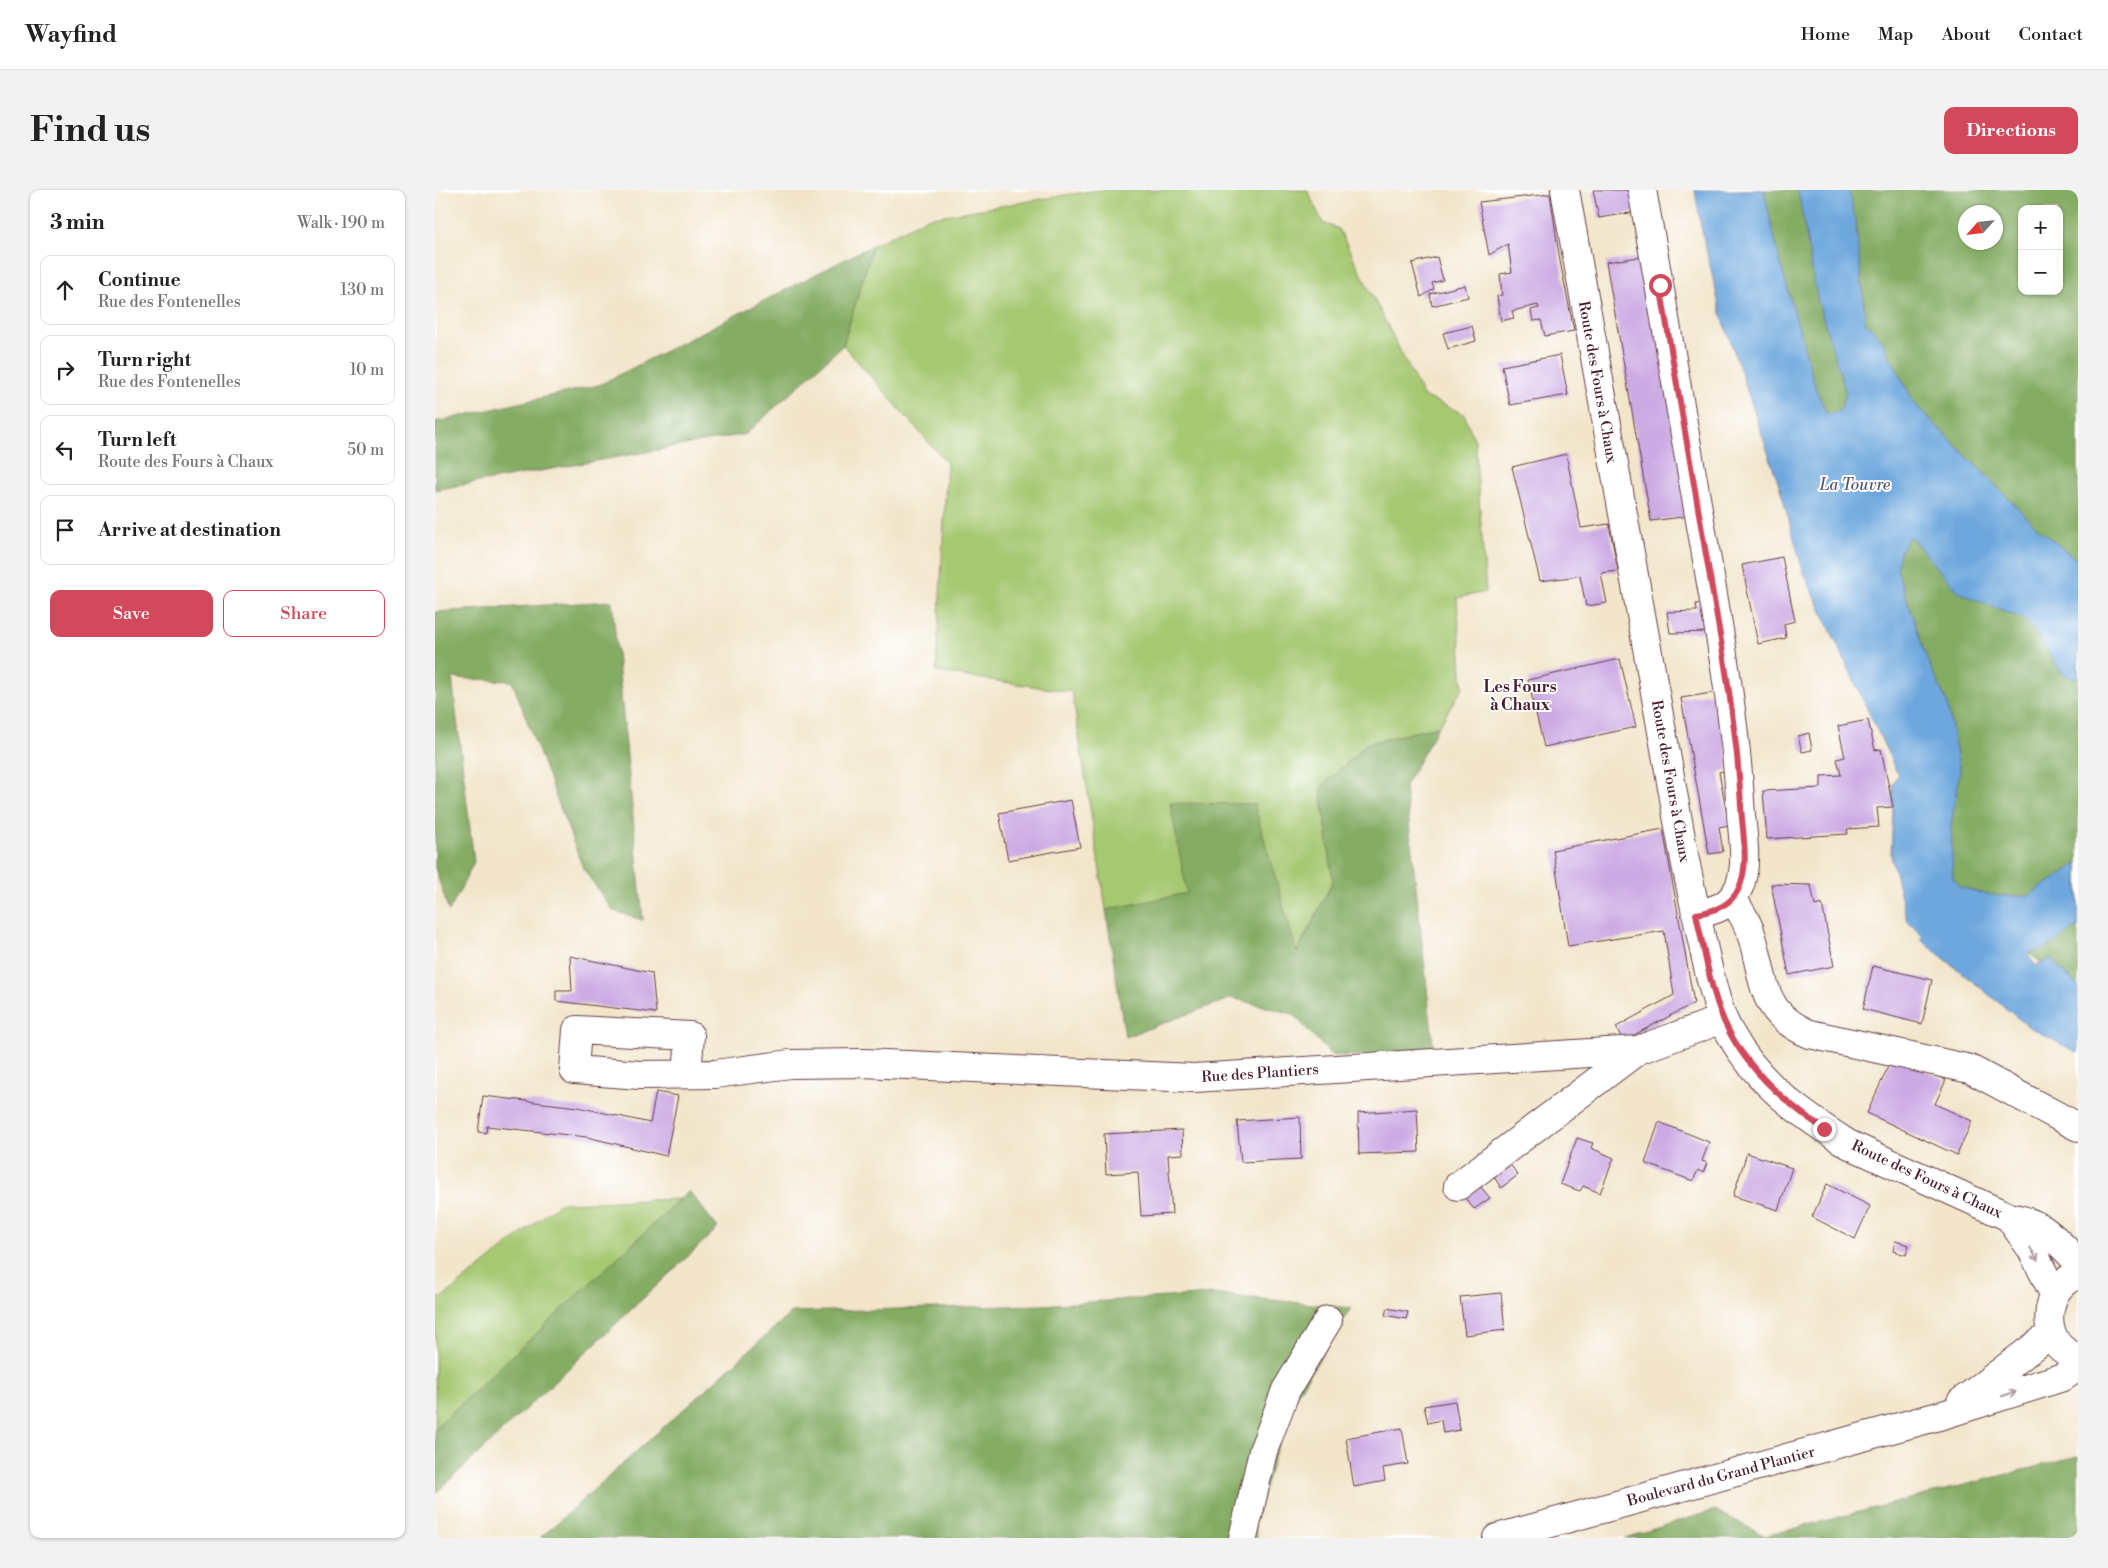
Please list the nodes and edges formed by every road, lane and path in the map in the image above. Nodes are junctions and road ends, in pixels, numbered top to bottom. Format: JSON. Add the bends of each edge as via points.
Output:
{"nodes":[{"id":1,"x":1565,"y":190,"type":"edge"},
{"id":2,"x":1642,"y":190,"type":"edge"},
{"id":3,"x":1732,"y":898,"type":"junction"},
{"id":4,"x":1696,"y":914,"type":"junction"},
{"id":5,"x":1723,"y":1019,"type":"junction"},
{"id":6,"x":1638,"y":1050,"type":"junction"},
{"id":7,"x":687,"y":1074,"type":"dead end"},
{"id":8,"x":2078,"y":1128,"type":"edge"},
{"id":9,"x":1458,"y":1186,"type":"dead end"},
{"id":10,"x":2009,"y":1217,"type":"junction"},
{"id":11,"x":2078,"y":1262,"type":"edge"},
{"id":12,"x":2078,"y":1275,"type":"edge"},
{"id":13,"x":2054,"y":1294,"type":"junction"},
{"id":14,"x":1328,"y":1320,"type":"dead end"},
{"id":15,"x":2052,"y":1333,"type":"junction"},
{"id":16,"x":2078,"y":1359,"type":"edge"},
{"id":17,"x":2078,"y":1367,"type":"edge"},
{"id":18,"x":1946,"y":1414,"type":"junction"},
{"id":19,"x":1243,"y":1538,"type":"edge"},
{"id":20,"x":1497,"y":1538,"type":"edge"}],
"edges":[{"from":1,"to":4,"type":"street","name":"Route des Fours à Chaux"},
{"from":2,"to":3,"type":"street","via":[[1734,722],[1744,860],[1739,888]]},
{"from":3,"to":4,"type":"street","via":[[1711,912]]},
{"from":3,"to":8,"type":"street","via":[[1745,916],[1763,986],[1772,1004],[1785,1020],[1798,1029],[1970,1069]]},
{"from":4,"to":5,"type":"street","name":"Route des Fours à Chaux"},
{"from":5,"to":6,"type":"street","name":"Rue des Plantiers"},
{"from":5,"to":10,"type":"street","name":"Route des Fours à Chaux","via":[[1750,1063],[1804,1116],[1848,1144]]},
{"from":6,"to":7,"type":"street","name":"Rue des Plantiers","via":[[1194,1078],[863,1064],[790,1064],[715,1074]]},
{"from":6,"to":9,"type":"street"},
{"from":10,"to":11,"type":"street","name":"Route des Fours à Chaux","via":[[2041,1226]]},
{"from":10,"to":13,"type":"street","name":"Route des Fours à Chaux","one_way":true,"via":[[2032,1250]]},
{"from":12,"to":13,"type":"street","via":[[2064,1282]]},
{"from":13,"to":15,"type":"street","via":[[2050,1305]]},
{"from":14,"to":19,"type":"street","via":[[1286,1390],[1263,1451]]},
{"from":15,"to":16,"type":"street","via":[[2058,1345]]},
{"from":15,"to":18,"type":"street","name":"Boulevard du Grand Plantier"},
{"from":18,"to":17,"type":"street","name":"Boulevard du Grand Plantier","one_way":true,"via":[[2063,1377]]},
{"from":18,"to":20,"type":"street","name":"Boulevard du Grand Plantier"}]}
